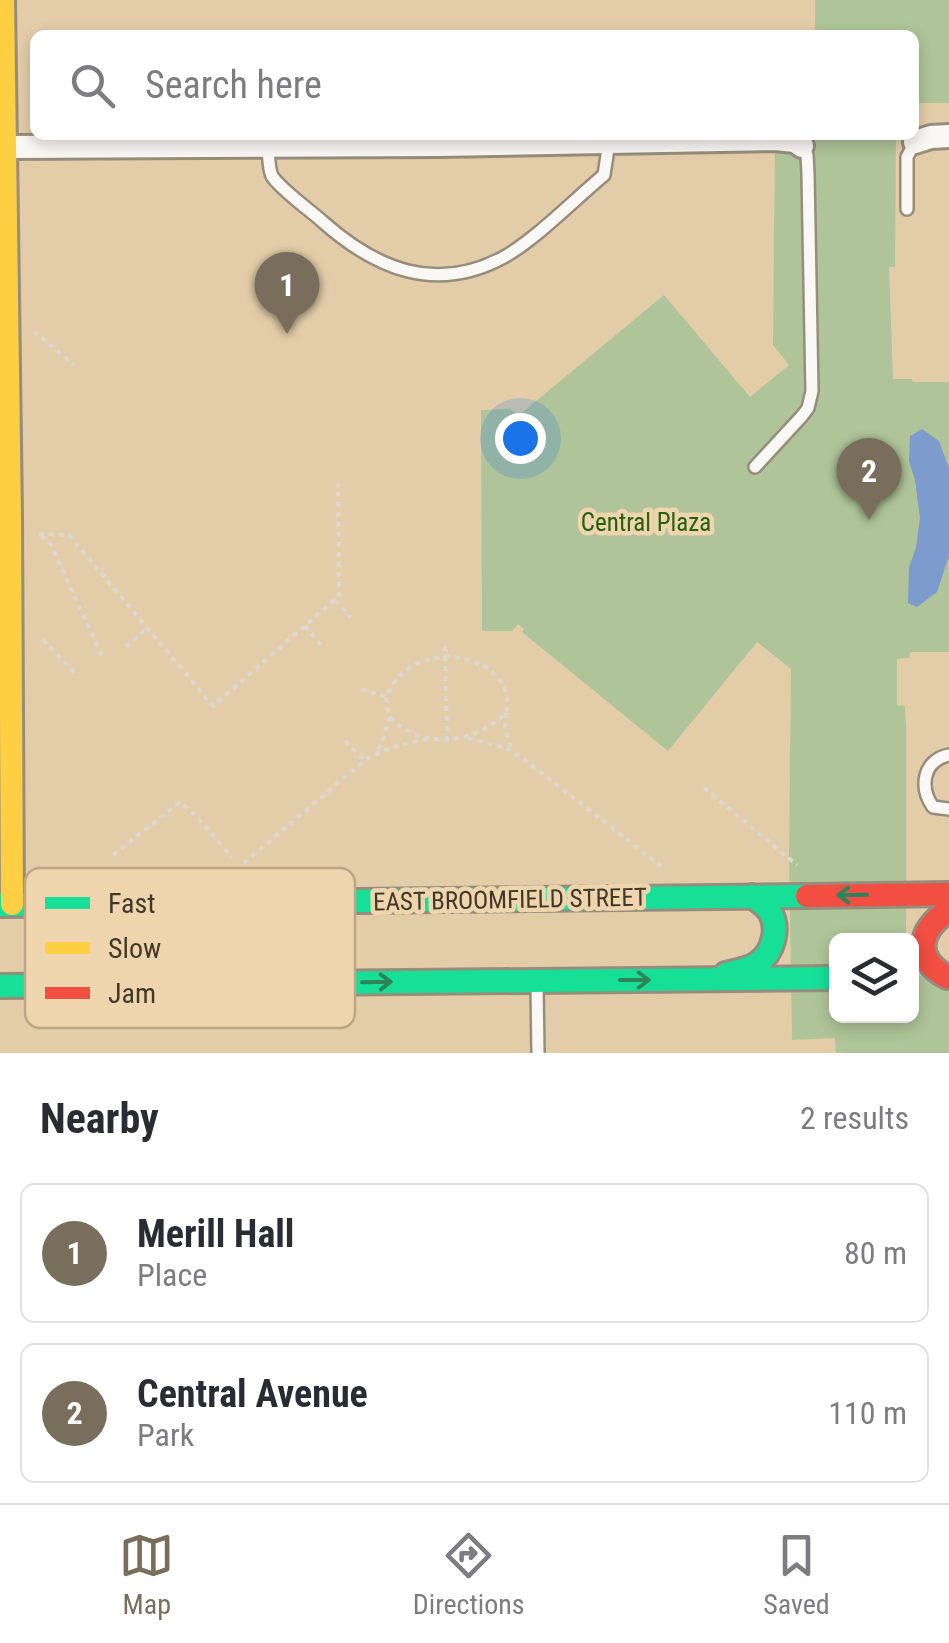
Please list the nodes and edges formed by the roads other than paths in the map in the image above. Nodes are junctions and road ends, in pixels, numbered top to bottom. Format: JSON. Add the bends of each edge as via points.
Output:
{"nodes":[{"id":1,"x":4,"y":0,"type":"edge"},
{"id":2,"x":949,"y":136,"type":"edge"},
{"id":3,"x":719,"y":140,"type":"edge"},
{"id":4,"x":784,"y":140,"type":"edge"},
{"id":5,"x":609,"y":142,"type":"junction"},
{"id":6,"x":915,"y":142,"type":"joint"},
{"id":7,"x":268,"y":146,"type":"junction"},
{"id":8,"x":802,"y":146,"type":"joint"},
{"id":9,"x":3,"y":148,"type":"edge"},
{"id":10,"x":906,"y":210,"type":"dead end"},
{"id":11,"x":755,"y":467,"type":"dead end"},
{"id":12,"x":949,"y":756,"type":"edge"},
{"id":13,"x":949,"y":809,"type":"edge"},
{"id":14,"x":949,"y":894,"type":"edge"},
{"id":15,"x":752,"y":896,"type":"junction"},
{"id":16,"x":355,"y":901,"type":"edge"},
{"id":17,"x":6,"y":905,"type":"edge"},
{"id":18,"x":949,"y":910,"type":"edge"},
{"id":19,"x":919,"y":977,"type":"edge"},
{"id":20,"x":948,"y":977,"type":"edge"},
{"id":21,"x":829,"y":978,"type":"edge"},
{"id":22,"x":702,"y":979,"type":"junction"},
{"id":23,"x":538,"y":980,"type":"junction"},
{"id":24,"x":355,"y":982,"type":"edge"},
{"id":25,"x":0,"y":986,"type":"edge"},
{"id":26,"x":25,"y":986,"type":"edge"},
{"id":27,"x":538,"y":1053,"type":"edge"}],
"edges":[{"from":1,"to":9,"type":"main road"},
{"from":2,"to":6,"type":"street"},
{"from":3,"to":5,"type":"street"},
{"from":4,"to":8,"type":"street"},
{"from":5,"to":7,"type":"street"},
{"from":5,"to":7,"type":"lane","via":[[604,175],[520,246],[485,265],[428,274],[382,264],[344,241],[272,176]]},
{"from":6,"to":10,"type":"lane","via":[[906,157]]},
{"from":7,"to":9,"type":"street"},
{"from":8,"to":11,"type":"lane","via":[[812,391],[802,416]]},
{"from":9,"to":17,"type":"main road","via":[[10,517]]},
{"from":12,"to":13,"type":"lane","via":[[926,772],[929,802]]},
{"from":14,"to":15,"type":"main road","name":"EAST BROOMFIELD STREET","one_way":true},
{"from":15,"to":16,"type":"main road","name":"EAST BROOMFIELD STREET"},
{"from":15,"to":22,"type":"main road","via":[[771,914],[771,947],[753,966]]},
{"from":18,"to":20,"type":"main road","via":[[929,925],[923,948],[927,965]]},
{"from":19,"to":20,"type":"main road"},
{"from":21,"to":22,"type":"main road"},
{"from":23,"to":22,"type":"main road","one_way":true},
{"from":24,"to":23,"type":"main road","one_way":true},
{"from":23,"to":27,"type":"lane"},
{"from":25,"to":26,"type":"main road","one_way":true}]}
